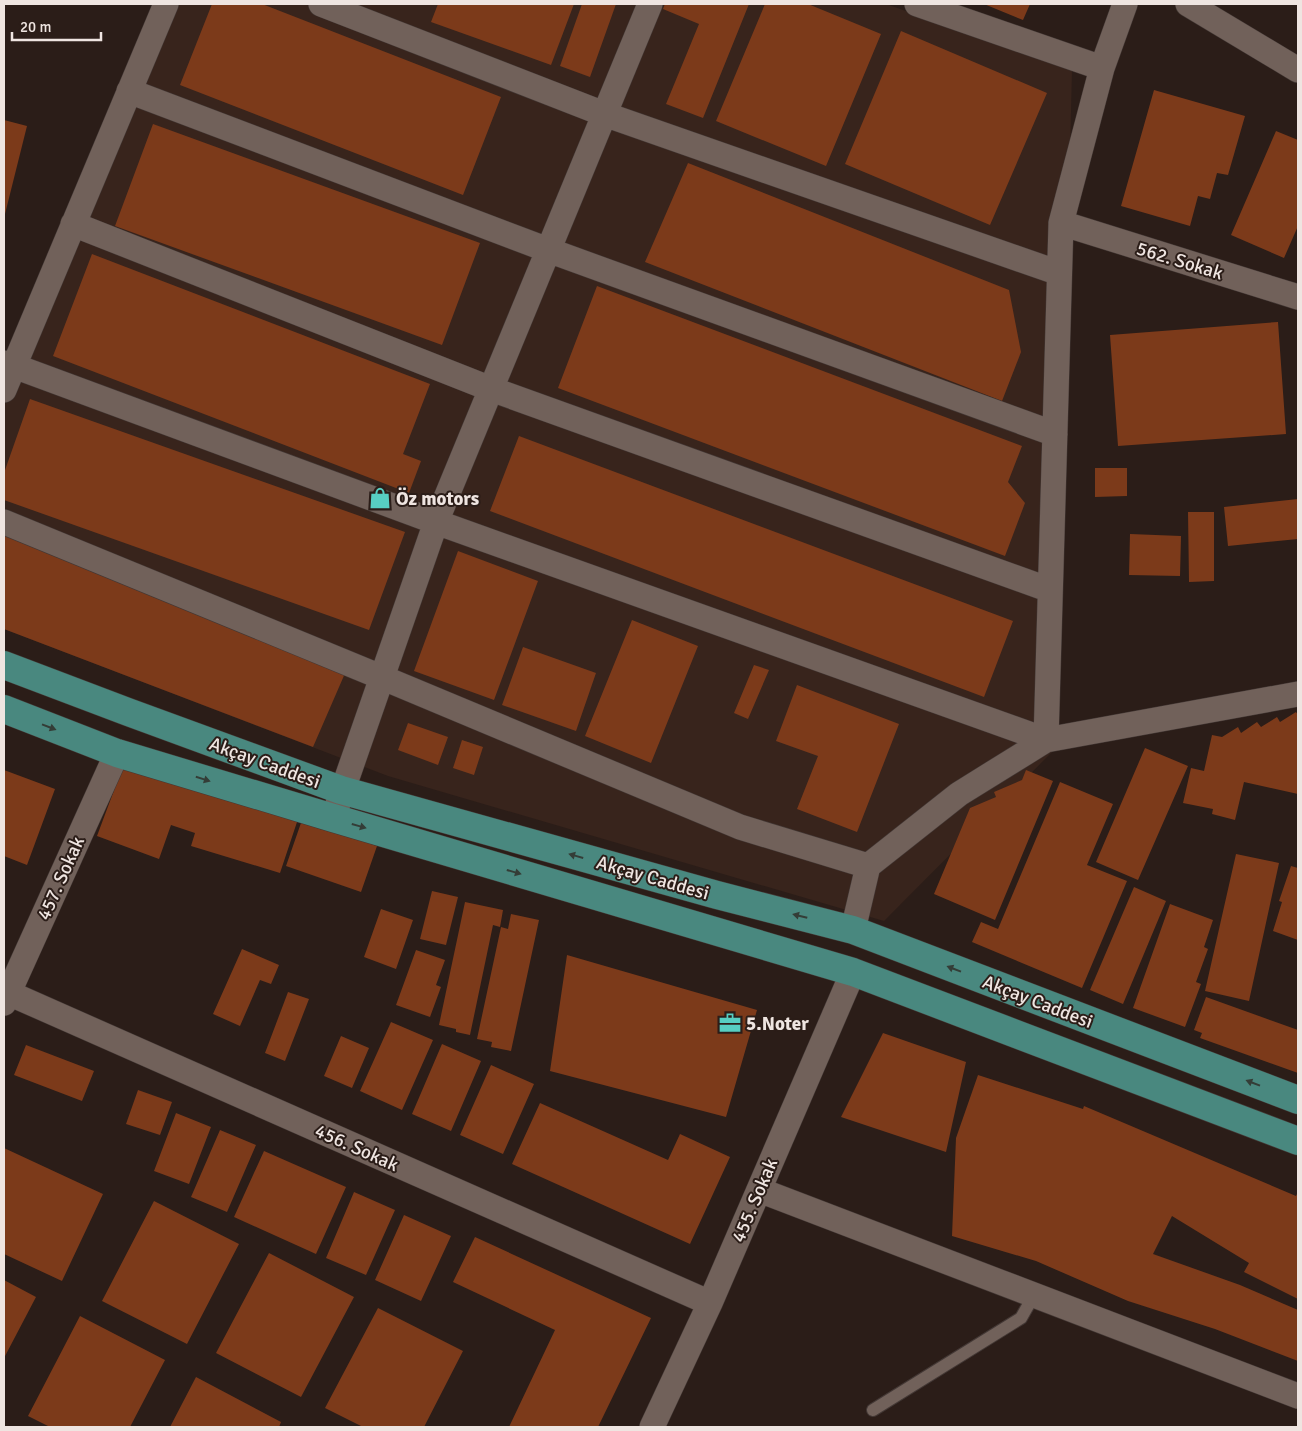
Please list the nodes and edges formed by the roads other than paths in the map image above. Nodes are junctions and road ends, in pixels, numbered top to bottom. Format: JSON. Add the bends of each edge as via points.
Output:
{"nodes":[{"id":1,"x":166,"y":4,"type":"edge"},
{"id":2,"x":322,"y":4,"type":"edge"},
{"id":3,"x":650,"y":4,"type":"edge"},
{"id":4,"x":917,"y":4,"type":"edge"},
{"id":5,"x":1125,"y":4,"type":"edge"},
{"id":6,"x":1188,"y":4,"type":"edge"},
{"id":7,"x":1102,"y":68,"type":"junction"},
{"id":8,"x":1298,"y":70,"type":"edge"},
{"id":9,"x":129,"y":91,"type":"junction"},
{"id":10,"x":604,"y":114,"type":"junction"},
{"id":11,"x":74,"y":224,"type":"junction"},
{"id":12,"x":1061,"y":224,"type":"junction"},
{"id":13,"x":548,"y":250,"type":"junction"},
{"id":14,"x":1059,"y":274,"type":"junction"},
{"id":15,"x":1298,"y":297,"type":"edge"},
{"id":16,"x":9,"y":365,"type":"edge"},
{"id":17,"x":491,"y":389,"type":"junction"},
{"id":18,"x":4,"y":390,"type":"edge"},
{"id":19,"x":1055,"y":434,"type":"junction"},
{"id":20,"x":4,"y":522,"type":"edge"},
{"id":21,"x":436,"y":522,"type":"junction"},
{"id":22,"x":1050,"y":590,"type":"junction"},
{"id":23,"x":4,"y":665,"type":"edge"},
{"id":24,"x":382,"y":676,"type":"junction"},
{"id":25,"x":1298,"y":694,"type":"edge"},
{"id":26,"x":4,"y":709,"type":"edge"},
{"id":27,"x":1046,"y":740,"type":"junction"},
{"id":28,"x":117,"y":753,"type":"junction"},
{"id":29,"x":341,"y":790,"type":"junction"},
{"id":30,"x":333,"y":818,"type":"junction"},
{"id":31,"x":868,"y":866,"type":"junction"},
{"id":32,"x":854,"y":930,"type":"junction"},
{"id":33,"x":853,"y":972,"type":"junction"},
{"id":34,"x":5,"y":995,"type":"edge"},
{"id":35,"x":1298,"y":1100,"type":"edge"},
{"id":36,"x":1298,"y":1141,"type":"edge"},
{"id":37,"x":758,"y":1190,"type":"junction"},
{"id":38,"x":1034,"y":1295,"type":"junction"},
{"id":39,"x":710,"y":1303,"type":"junction"},
{"id":40,"x":1298,"y":1396,"type":"edge"},
{"id":41,"x":873,"y":1410,"type":"dead end"},
{"id":42,"x":652,"y":1427,"type":"edge"}],
"edges":[{"from":1,"to":9,"type":"street"},
{"from":2,"to":10,"type":"street"},
{"from":3,"to":10,"type":"street"},
{"from":4,"to":7,"type":"street"},
{"from":5,"to":7,"type":"street"},
{"from":6,"to":8,"type":"street"},
{"from":7,"to":12,"type":"street"},
{"from":9,"to":11,"type":"street"},
{"from":9,"to":13,"type":"street"},
{"from":10,"to":13,"type":"street"},
{"from":10,"to":14,"type":"street"},
{"from":11,"to":16,"type":"street"},
{"from":11,"to":17,"type":"street"},
{"from":12,"to":14,"type":"street"},
{"from":12,"to":15,"type":"street","name":"562. Sokak"},
{"from":13,"to":17,"type":"street"},
{"from":13,"to":19,"type":"street"},
{"from":14,"to":19,"type":"street"},
{"from":16,"to":18,"type":"street"},
{"from":16,"to":21,"type":"street"},
{"from":17,"to":21,"type":"street"},
{"from":17,"to":22,"type":"street"},
{"from":19,"to":22,"type":"street"},
{"from":20,"to":24,"type":"street"},
{"from":21,"to":24,"type":"street"},
{"from":21,"to":27,"type":"street"},
{"from":22,"to":27,"type":"street"},
{"from":23,"to":29,"type":"main road","name":"Akçay Caddesi"},
{"from":24,"to":29,"type":"street"},
{"from":24,"to":31,"type":"street","via":[[740,827]]},
{"from":25,"to":27,"type":"street"},
{"from":26,"to":28,"type":"main road","name":"Akçay Caddesi","one_way":true},
{"from":27,"to":31,"type":"street","via":[[959,794]]},
{"from":28,"to":30,"type":"main road","name":"Akçay Caddesi","one_way":true},
{"from":28,"to":34,"type":"street","name":"457. Sokak"},
{"from":29,"to":30,"type":"street"},
{"from":32,"to":29,"type":"main road","name":"Akçay Caddesi","one_way":true},
{"from":30,"to":33,"type":"main road","name":"Akçay Caddesi","one_way":true},
{"from":31,"to":32,"type":"street"},
{"from":35,"to":32,"type":"main road","name":"Akçay Caddesi","one_way":true},
{"from":33,"to":36,"type":"main road","name":"Akçay Caddesi"},
{"from":33,"to":37,"type":"street","name":"455. Sokak"},
{"from":34,"to":39,"type":"street","name":"456. Sokak"},
{"from":37,"to":38,"type":"street"},
{"from":37,"to":39,"type":"street","name":"455. Sokak"},
{"from":38,"to":40,"type":"street"},
{"from":38,"to":41,"type":"lane","via":[[1021,1318]]},
{"from":39,"to":42,"type":"street","name":"455. Sokak"}]}
